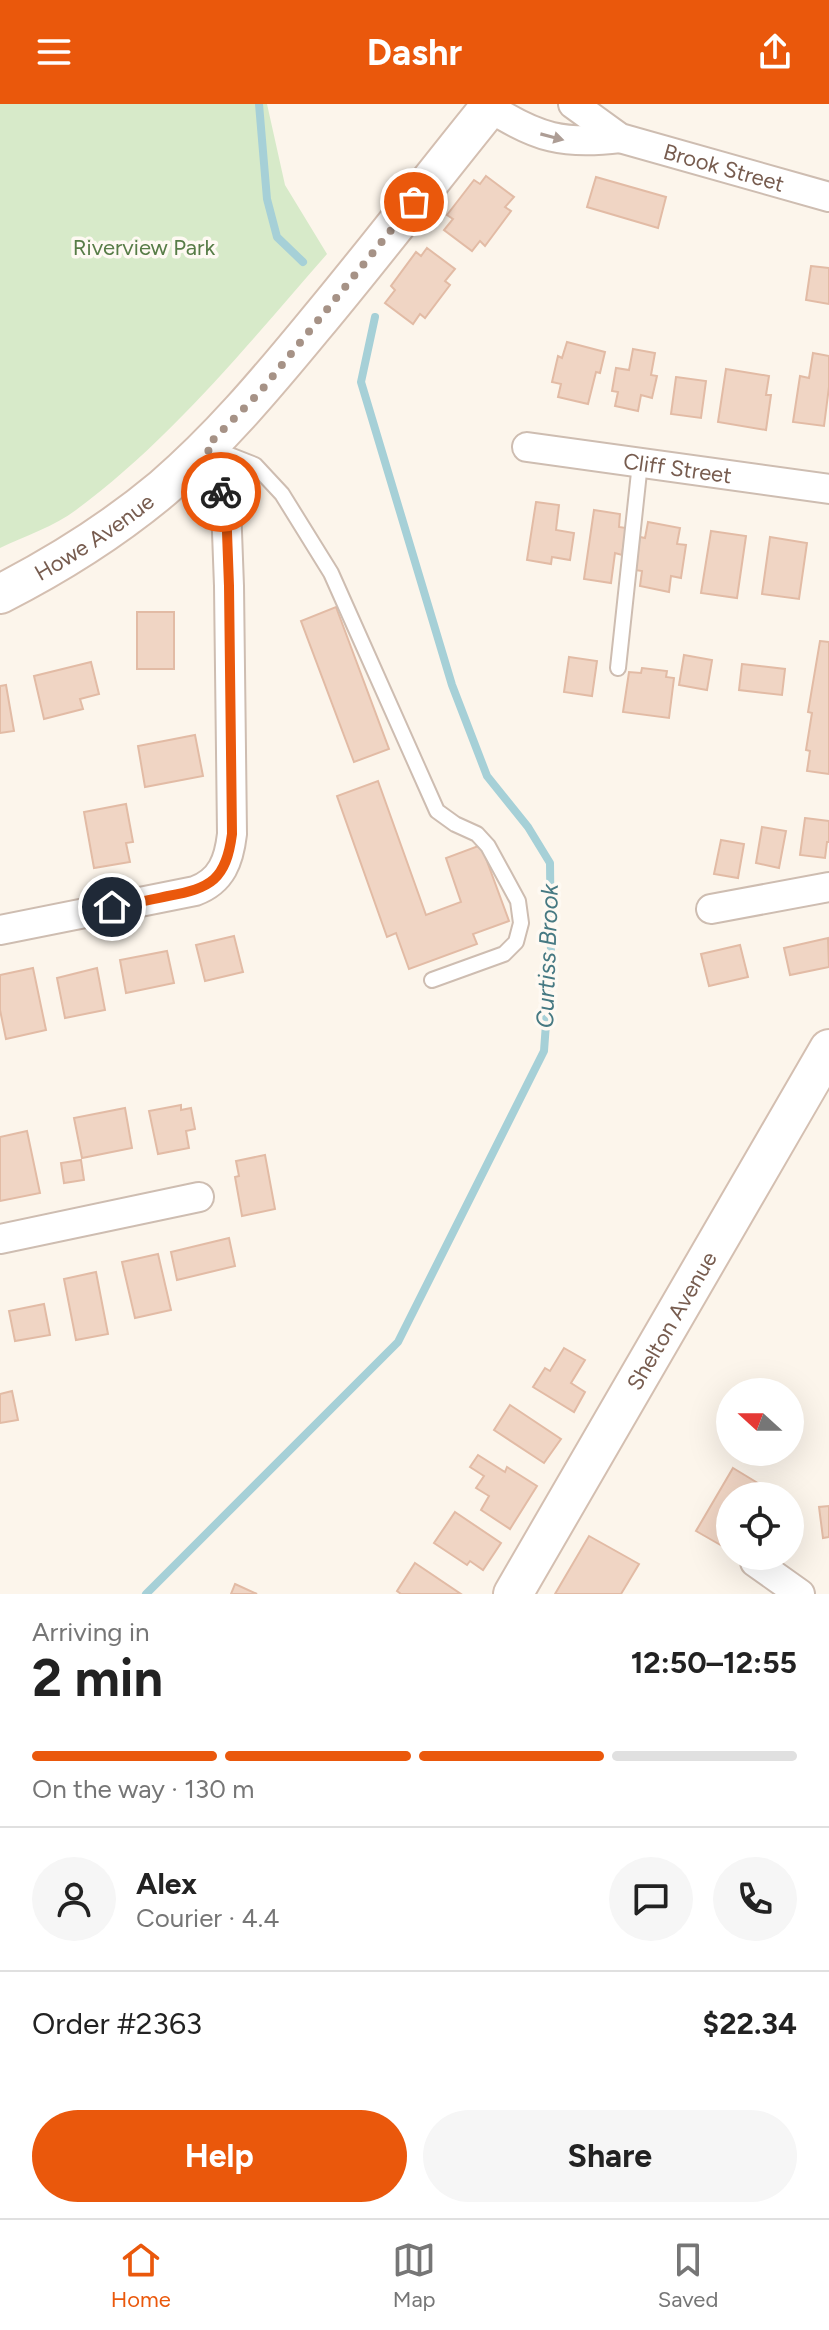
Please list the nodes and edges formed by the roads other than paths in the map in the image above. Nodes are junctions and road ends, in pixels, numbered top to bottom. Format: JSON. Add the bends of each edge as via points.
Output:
{"nodes":[{"id":1,"x":573,"y":104,"type":"edge"},
{"id":2,"x":491,"y":106,"type":"edge"},
{"id":3,"x":620,"y":138,"type":"junction"},
{"id":4,"x":829,"y":197,"type":"edge"},
{"id":5,"x":207,"y":446,"type":"junction"},
{"id":6,"x":527,"y":447,"type":"dead end"},
{"id":7,"x":640,"y":463,"type":"junction"},
{"id":8,"x":829,"y":489,"type":"edge"},
{"id":9,"x":0,"y":594,"type":"edge"},
{"id":10,"x":618,"y":668,"type":"dead end"},
{"id":11,"x":829,"y":887,"type":"edge"},
{"id":12,"x":711,"y":909,"type":"dead end"},
{"id":13,"x":0,"y":930,"type":"edge"},
{"id":14,"x":432,"y":980,"type":"dead end"},
{"id":15,"x":829,"y":1049,"type":"edge"},
{"id":16,"x":199,"y":1197,"type":"dead end"},
{"id":17,"x":0,"y":1239,"type":"edge"},
{"id":18,"x":766,"y":1570,"type":"edge"},
{"id":19,"x":513,"y":1594,"type":"edge"},
{"id":20,"x":800,"y":1594,"type":"edge"}],
"edges":[{"from":1,"to":3,"type":"street","name":"Brook Street"},
{"from":2,"to":3,"type":"street","name":"Brook Street","one_way":true,"via":[[546,137]]},
{"from":2,"to":5,"type":"main road","name":"Howe Avenue","via":[[260,392]]},
{"from":3,"to":4,"type":"street","name":"Brook Street"},
{"from":5,"to":9,"type":"main road","name":"Howe Avenue","via":[[163,488],[93,540]]},
{"from":5,"to":13,"type":"street","via":[[226,505],[232,834],[224,867],[211,883],[195,891]]},
{"from":5,"to":14,"type":"lane","via":[[255,465],[282,494],[331,573],[437,811],[488,846],[518,901],[521,923],[516,942],[504,954]]},
{"from":6,"to":7,"type":"street","name":"Cliff Street"},
{"from":7,"to":8,"type":"street","name":"Cliff Street"},
{"from":7,"to":10,"type":"lane"},
{"from":11,"to":12,"type":"street"},
{"from":15,"to":19,"type":"main road","name":"Shelton Avenue"},
{"from":16,"to":17,"type":"street"},
{"from":18,"to":20,"type":"street"}]}
